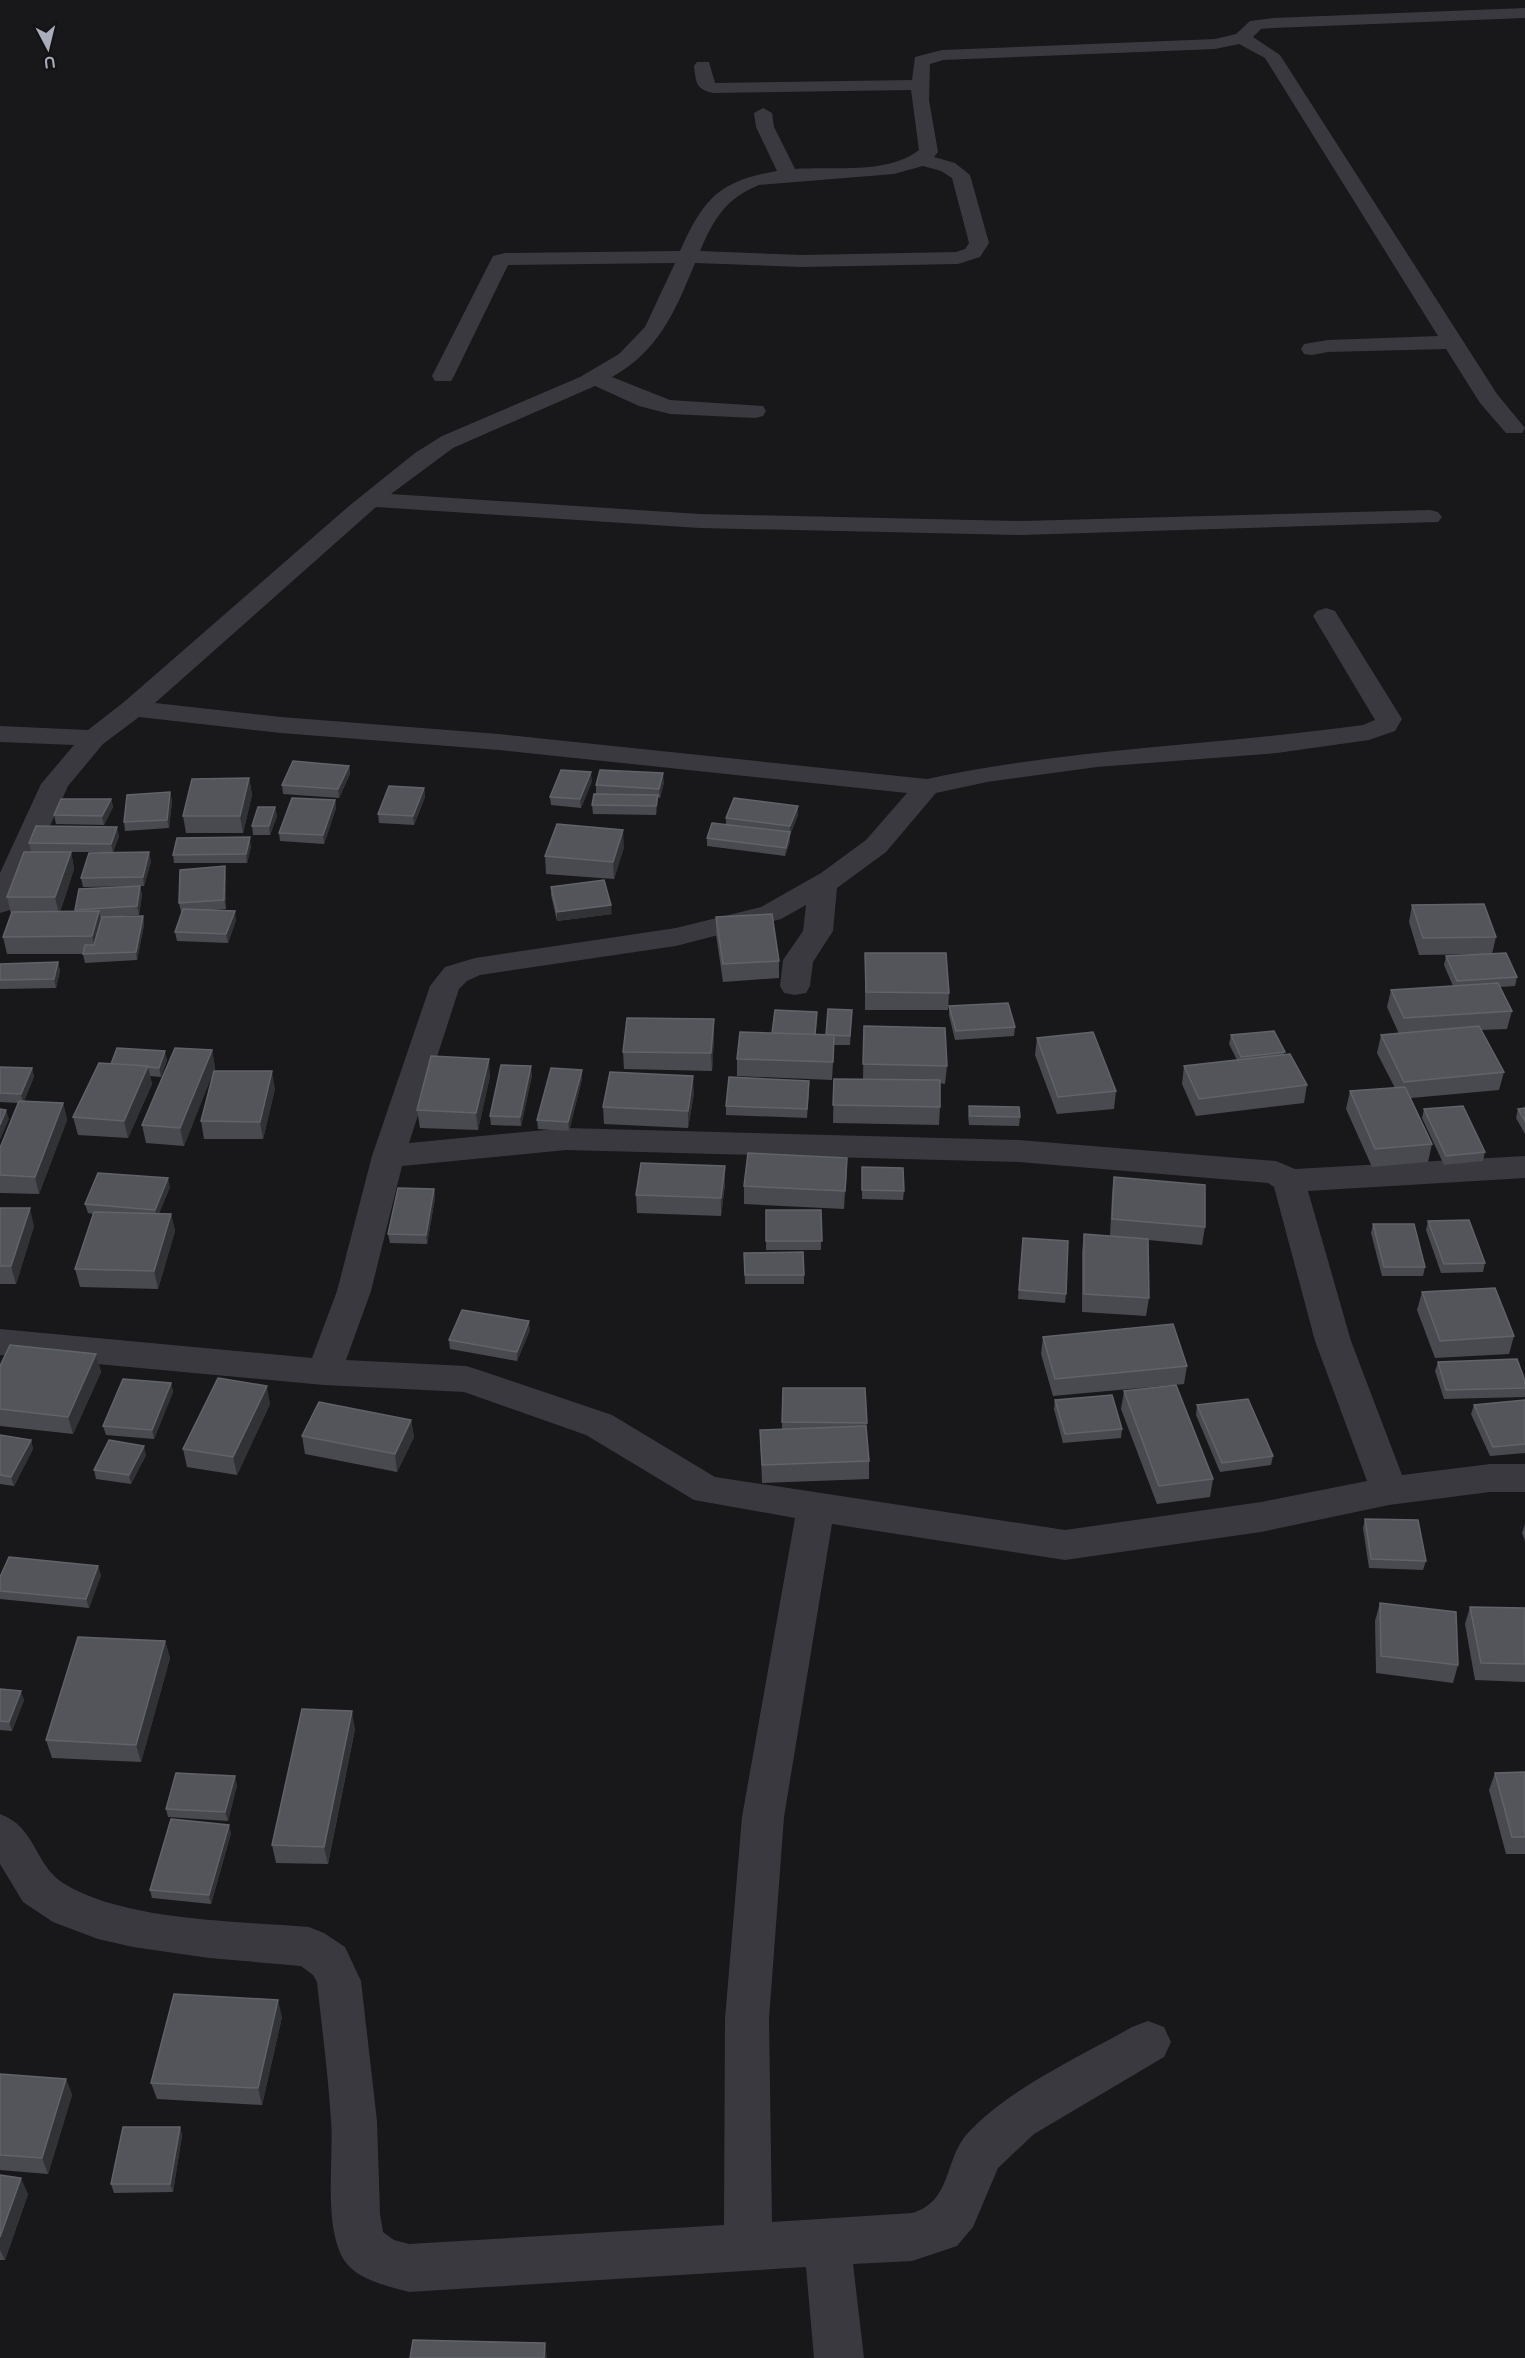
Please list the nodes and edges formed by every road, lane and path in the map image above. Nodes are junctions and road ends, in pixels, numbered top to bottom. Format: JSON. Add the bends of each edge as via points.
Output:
{"nodes":[{"id":1,"x":1494,"y":7,"type":"edge"},
{"id":2,"x":1525,"y":13,"type":"edge"},
{"id":3,"x":1242,"y":38,"type":"junction"},
{"id":4,"x":703,"y":66,"type":"dead end"},
{"id":5,"x":921,"y":85,"type":"junction"},
{"id":6,"x":763,"y":113,"type":"dead end"},
{"id":7,"x":923,"y":160,"type":"junction"},
{"id":8,"x":789,"y":175,"type":"junction"},
{"id":9,"x":690,"y":256,"type":"junction"},
{"id":10,"x":1452,"y":342,"type":"junction"},
{"id":11,"x":1312,"y":349,"type":"dead end"},
{"id":12,"x":443,"y":376,"type":"dead end"},
{"id":13,"x":593,"y":377,"type":"junction"},
{"id":14,"x":755,"y":411,"type":"dead end"},
{"id":15,"x":1514,"y":428,"type":"dead end"},
{"id":16,"x":371,"y":500,"type":"junction"},
{"id":17,"x":1430,"y":517,"type":"dead end"},
{"id":18,"x":1326,"y":616,"type":"dead end"},
{"id":19,"x":133,"y":708,"type":"junction"},
{"id":20,"x":0,"y":734,"type":"edge"},
{"id":21,"x":94,"y":738,"type":"junction"},
{"id":22,"x":927,"y":787,"type":"junction"},
{"id":23,"x":823,"y":883,"type":"junction"},
{"id":24,"x":0,"y":904,"type":"edge"},
{"id":25,"x":795,"y":986,"type":"dead end"},
{"id":26,"x":388,"y":1156,"type":"junction"},
{"id":27,"x":1525,"y":1167,"type":"edge"},
{"id":28,"x":1289,"y":1181,"type":"junction"},
{"id":29,"x":0,"y":1342,"type":"edge"},
{"id":30,"x":324,"y":1372,"type":"junction"},
{"id":31,"x":1525,"y":1478,"type":"edge"},
{"id":32,"x":1389,"y":1491,"type":"junction"},
{"id":33,"x":816,"y":1507,"type":"junction"},
{"id":34,"x":0,"y":1832,"type":"edge"},
{"id":35,"x":1148,"y":2042,"type":"dead end"},
{"id":36,"x":827,"y":2242,"type":"junction"},
{"id":37,"x":748,"y":2247,"type":"junction"},
{"id":38,"x":838,"y":2358,"type":"edge"}],
"edges":[{"from":1,"to":2,"type":"street"},
{"from":1,"to":3,"type":"street","via":[[1256,25]]},
{"from":3,"to":5,"type":"street","via":[[1215,44],[930,57],[921,61]]},
{"from":3,"to":10,"type":"street","via":[[1271,55]]},
{"from":4,"to":5,"type":"street","via":[[705,85],[713,88]]},
{"from":5,"to":7,"type":"street","via":[[929,152]]},
{"from":6,"to":8,"type":"street","via":[[765,127]]},
{"from":7,"to":8,"type":"street","via":[[892,170]]},
{"from":7,"to":9,"type":"street","via":[[961,175],[979,243],[974,253],[958,258],[802,261]]},
{"from":8,"to":9,"type":"street","via":[[763,178],[733,189],[712,207]]},
{"from":9,"to":12,"type":"street","via":[[500,260]]},
{"from":9,"to":13,"type":"street","via":[[662,318],[640,346]]},
{"from":10,"to":11,"type":"street"},
{"from":10,"to":15,"type":"street","via":[[1488,398]]},
{"from":13,"to":14,"type":"street","via":[[646,401],[670,407]]},
{"from":13,"to":16,"type":"street","via":[[442,445]]},
{"from":16,"to":17,"type":"street","via":[[700,521],[1010,528]]},
{"from":16,"to":19,"type":"street"},
{"from":18,"to":22,"type":"street","via":[[1389,719],[1386,725],[1369,732],[1288,743],[1097,759],[987,774]]},
{"from":19,"to":21,"type":"street"},
{"from":19,"to":22,"type":"street"},
{"from":20,"to":21,"type":"street"},
{"from":21,"to":24,"type":"street","via":[[55,784]]},
{"from":22,"to":23,"type":"street","via":[[876,846]]},
{"from":23,"to":25,"type":"street","via":[[818,931],[798,960]]},
{"from":23,"to":26,"type":"street","via":[[771,913],[676,937],[475,967],[456,974],[445,986]]},
{"from":26,"to":28,"type":"street","via":[[566,1139],[1008,1151],[1185,1162],[1276,1172]]},
{"from":26,"to":30,"type":"street","via":[[354,1291]]},
{"from":27,"to":28,"type":"street"},
{"from":28,"to":32,"type":"street","via":[[1333,1341]]},
{"from":29,"to":30,"type":"street"},
{"from":30,"to":33,"type":"street","via":[[466,1380],[599,1425],[707,1490]]},
{"from":31,"to":32,"type":"street","via":[[1490,1478]]},
{"from":32,"to":33,"type":"street","via":[[1261,1517],[1065,1545]]},
{"from":33,"to":37,"type":"street","via":[[763,1817],[747,2019]]},
{"from":34,"to":37,"type":"street","via":[[11,1842],[43,1894],[68,1910],[136,1929],[309,1947],[329,1961],[339,1981],[354,2121],[356,2214],[362,2245],[381,2260],[410,2268]]},
{"from":35,"to":36,"type":"street","via":[[1018,2118],[982,2152],[956,2211],[940,2229],[912,2237]]},
{"from":36,"to":37,"type":"street"},
{"from":36,"to":38,"type":"street"}]}
